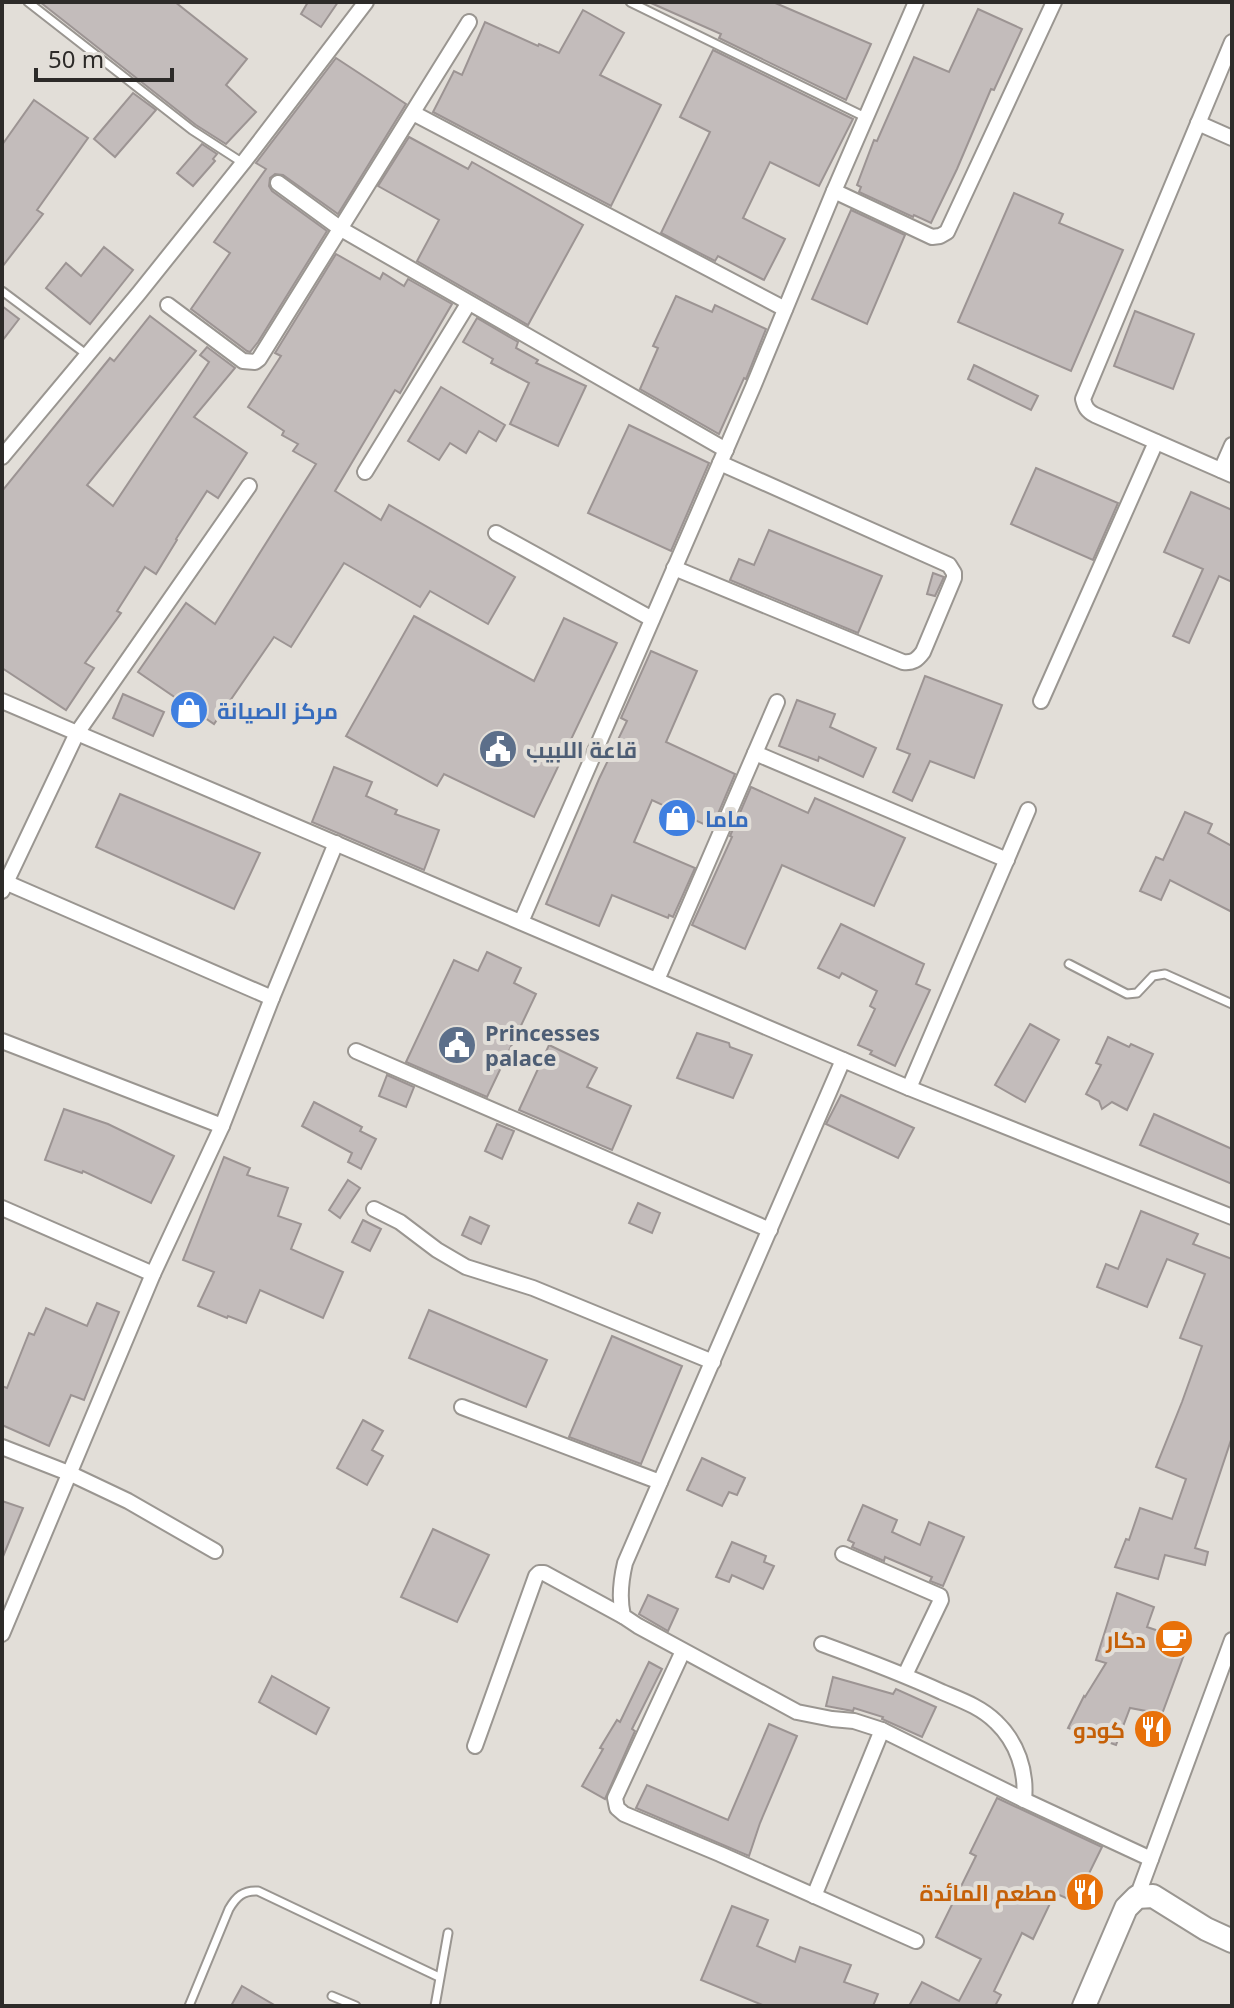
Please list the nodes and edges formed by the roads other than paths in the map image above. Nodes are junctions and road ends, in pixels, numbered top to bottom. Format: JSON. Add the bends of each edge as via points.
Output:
{"nodes":[{"id":1,"x":28,"y":2,"type":"edge"},
{"id":2,"x":366,"y":2,"type":"edge"},
{"id":3,"x":630,"y":2,"type":"edge"},
{"id":4,"x":916,"y":2,"type":"edge"},
{"id":5,"x":1054,"y":2,"type":"edge"},
{"id":6,"x":469,"y":22,"type":"dead end"},
{"id":7,"x":1232,"y":42,"type":"edge"},
{"id":8,"x":413,"y":113,"type":"junction"},
{"id":9,"x":865,"y":117,"type":"junction"},
{"id":10,"x":1198,"y":123,"type":"junction"},
{"id":11,"x":1232,"y":138,"type":"edge"},
{"id":12,"x":243,"y":163,"type":"junction"},
{"id":13,"x":278,"y":183,"type":"dead end"},
{"id":14,"x":834,"y":191,"type":"junction"},
{"id":15,"x":341,"y":229,"type":"junction"},
{"id":16,"x":2,"y":291,"type":"edge"},
{"id":17,"x":468,"y":304,"type":"junction"},
{"id":18,"x":168,"y":305,"type":"dead end"},
{"id":19,"x":785,"y":309,"type":"junction"},
{"id":20,"x":87,"y":355,"type":"junction"},
{"id":21,"x":1156,"y":442,"type":"junction"},
{"id":22,"x":1232,"y":445,"type":"edge"},
{"id":23,"x":723,"y":456,"type":"junction"},
{"id":24,"x":2,"y":457,"type":"edge"},
{"id":25,"x":365,"y":472,"type":"dead end"},
{"id":26,"x":1226,"y":473,"type":"edge"},
{"id":27,"x":249,"y":486,"type":"dead end"},
{"id":28,"x":496,"y":533,"type":"dead end"},
{"id":29,"x":674,"y":568,"type":"junction"},
{"id":30,"x":652,"y":619,"type":"junction"},
{"id":31,"x":2,"y":701,"type":"edge"},
{"id":32,"x":1041,"y":701,"type":"dead end"},
{"id":33,"x":777,"y":702,"type":"dead end"},
{"id":34,"x":77,"y":733,"type":"junction"},
{"id":35,"x":755,"y":753,"type":"junction"},
{"id":36,"x":1028,"y":810,"type":"dead end"},
{"id":37,"x":336,"y":843,"type":"junction"},
{"id":38,"x":1007,"y":860,"type":"junction"},
{"id":39,"x":4,"y":887,"type":"edge"},
{"id":40,"x":521,"y":922,"type":"junction"},
{"id":41,"x":1069,"y":964,"type":"dead end"},
{"id":42,"x":657,"y":980,"type":"junction"},
{"id":43,"x":272,"y":998,"type":"junction"},
{"id":44,"x":1232,"y":1004,"type":"edge"},
{"id":45,"x":2,"y":1041,"type":"edge"},
{"id":46,"x":356,"y":1051,"type":"dead end"},
{"id":47,"x":843,"y":1060,"type":"junction"},
{"id":48,"x":909,"y":1088,"type":"junction"},
{"id":49,"x":222,"y":1126,"type":"junction"},
{"id":50,"x":2,"y":1208,"type":"edge"},
{"id":51,"x":374,"y":1209,"type":"dead end"},
{"id":52,"x":1232,"y":1217,"type":"edge"},
{"id":53,"x":770,"y":1230,"type":"junction"},
{"id":54,"x":153,"y":1274,"type":"junction"},
{"id":55,"x":713,"y":1362,"type":"junction"},
{"id":56,"x":462,"y":1407,"type":"dead end"},
{"id":57,"x":2,"y":1447,"type":"edge"},
{"id":58,"x":71,"y":1474,"type":"junction"},
{"id":59,"x":660,"y":1482,"type":"junction"},
{"id":60,"x":215,"y":1551,"type":"dead end"},
{"id":61,"x":843,"y":1554,"type":"dead end"},
{"id":62,"x":7,"y":1607,"type":"edge"},
{"id":63,"x":623,"y":1616,"type":"junction"},
{"id":64,"x":2,"y":1634,"type":"edge"},
{"id":65,"x":1232,"y":1640,"type":"edge"},
{"id":66,"x":822,"y":1644,"type":"dead end"},
{"id":67,"x":683,"y":1651,"type":"junction"},
{"id":68,"x":905,"y":1675,"type":"junction"},
{"id":69,"x":882,"y":1730,"type":"junction"},
{"id":70,"x":475,"y":1746,"type":"dead end"},
{"id":71,"x":1024,"y":1800,"type":"junction"},
{"id":72,"x":1151,"y":1859,"type":"junction"},
{"id":73,"x":814,"y":1896,"type":"junction"},
{"id":74,"x":1137,"y":1897,"type":"junction"},
{"id":75,"x":448,"y":1933,"type":"dead end"},
{"id":76,"x":916,"y":1941,"type":"dead end"},
{"id":77,"x":1232,"y":1941,"type":"edge"},
{"id":78,"x":439,"y":1977,"type":"junction"},
{"id":79,"x":332,"y":1996,"type":"dead end"},
{"id":80,"x":189,"y":2006,"type":"edge"},
{"id":81,"x":356,"y":2006,"type":"edge"},
{"id":82,"x":435,"y":2006,"type":"edge"},
{"id":83,"x":1084,"y":2006,"type":"edge"}],
"edges":[{"from":1,"to":12,"type":"lane","via":[[192,130]]},
{"from":2,"to":12,"type":"street"},
{"from":3,"to":9,"type":"lane"},
{"from":4,"to":9,"type":"street"},
{"from":5,"to":14,"type":"street","via":[[947,232],[932,237]]},
{"from":6,"to":8,"type":"street"},
{"from":7,"to":10,"type":"street"},
{"from":8,"to":15,"type":"street"},
{"from":8,"to":19,"type":"street"},
{"from":9,"to":14,"type":"street"},
{"from":10,"to":11,"type":"street"},
{"from":10,"to":21,"type":"street","via":[[1083,399],[1089,411]]},
{"from":12,"to":20,"type":"street"},
{"from":13,"to":15,"type":"street"},
{"from":14,"to":19,"type":"street"},
{"from":15,"to":17,"type":"street"},
{"from":15,"to":18,"type":"street","via":[[255,362],[243,361]]},
{"from":16,"to":20,"type":"lane"},
{"from":17,"to":23,"type":"street"},
{"from":17,"to":25,"type":"street"},
{"from":19,"to":23,"type":"street"},
{"from":20,"to":24,"type":"street"},
{"from":21,"to":26,"type":"street"},
{"from":21,"to":32,"type":"street"},
{"from":22,"to":26,"type":"street"},
{"from":23,"to":29,"type":"street"},
{"from":23,"to":29,"type":"street","via":[[949,565],[954,578],[923,652],[910,663],[903,662]]},
{"from":27,"to":34,"type":"street"},
{"from":28,"to":30,"type":"street"},
{"from":29,"to":30,"type":"street"},
{"from":30,"to":40,"type":"street"},
{"from":31,"to":34,"type":"street"},
{"from":33,"to":35,"type":"street"},
{"from":34,"to":37,"type":"street"},
{"from":34,"to":39,"type":"street"},
{"from":35,"to":38,"type":"street"},
{"from":35,"to":42,"type":"street"},
{"from":36,"to":38,"type":"street"},
{"from":37,"to":40,"type":"street"},
{"from":37,"to":43,"type":"street"},
{"from":38,"to":48,"type":"street"},
{"from":39,"to":43,"type":"street"},
{"from":40,"to":42,"type":"street"},
{"from":41,"to":44,"type":"lane","via":[[1127,994],[1165,974]]},
{"from":42,"to":47,"type":"street"},
{"from":43,"to":49,"type":"street"},
{"from":45,"to":49,"type":"street"},
{"from":46,"to":53,"type":"street"},
{"from":47,"to":48,"type":"street"},
{"from":47,"to":53,"type":"street"},
{"from":48,"to":52,"type":"street"},
{"from":49,"to":54,"type":"street"},
{"from":50,"to":54,"type":"street"},
{"from":51,"to":55,"type":"street","via":[[466,1267],[533,1288]]},
{"from":53,"to":55,"type":"street"},
{"from":54,"to":58,"type":"street"},
{"from":55,"to":59,"type":"street"},
{"from":56,"to":59,"type":"street"},
{"from":57,"to":58,"type":"street"},
{"from":58,"to":60,"type":"street"},
{"from":58,"to":62,"type":"street"},
{"from":59,"to":63,"type":"street","via":[[625,1563]]},
{"from":61,"to":68,"type":"street","via":[[940,1596]]},
{"from":62,"to":64,"type":"street"},
{"from":63,"to":67,"type":"street"},
{"from":63,"to":70,"type":"street","via":[[539,1573]]},
{"from":65,"to":72,"type":"street"},
{"from":66,"to":68,"type":"street"},
{"from":67,"to":69,"type":"street","via":[[797,1712]]},
{"from":67,"to":73,"type":"street","via":[[615,1798],[617,1808]]},
{"from":68,"to":71,"type":"street","via":[[973,1705],[997,1722],[1020,1760]]},
{"from":69,"to":71,"type":"street"},
{"from":69,"to":73,"type":"street"},
{"from":71,"to":72,"type":"street"},
{"from":72,"to":74,"type":"street"},
{"from":73,"to":76,"type":"street"},
{"from":74,"to":77,"type":"main road","via":[[1153,1896]]},
{"from":74,"to":83,"type":"main road","via":[[1126,1908]]},
{"from":75,"to":78,"type":"lane"},
{"from":78,"to":80,"type":"lane","via":[[252,1890],[242,1893],[229,1909]]},
{"from":78,"to":82,"type":"lane"},
{"from":79,"to":81,"type":"lane"}]}
